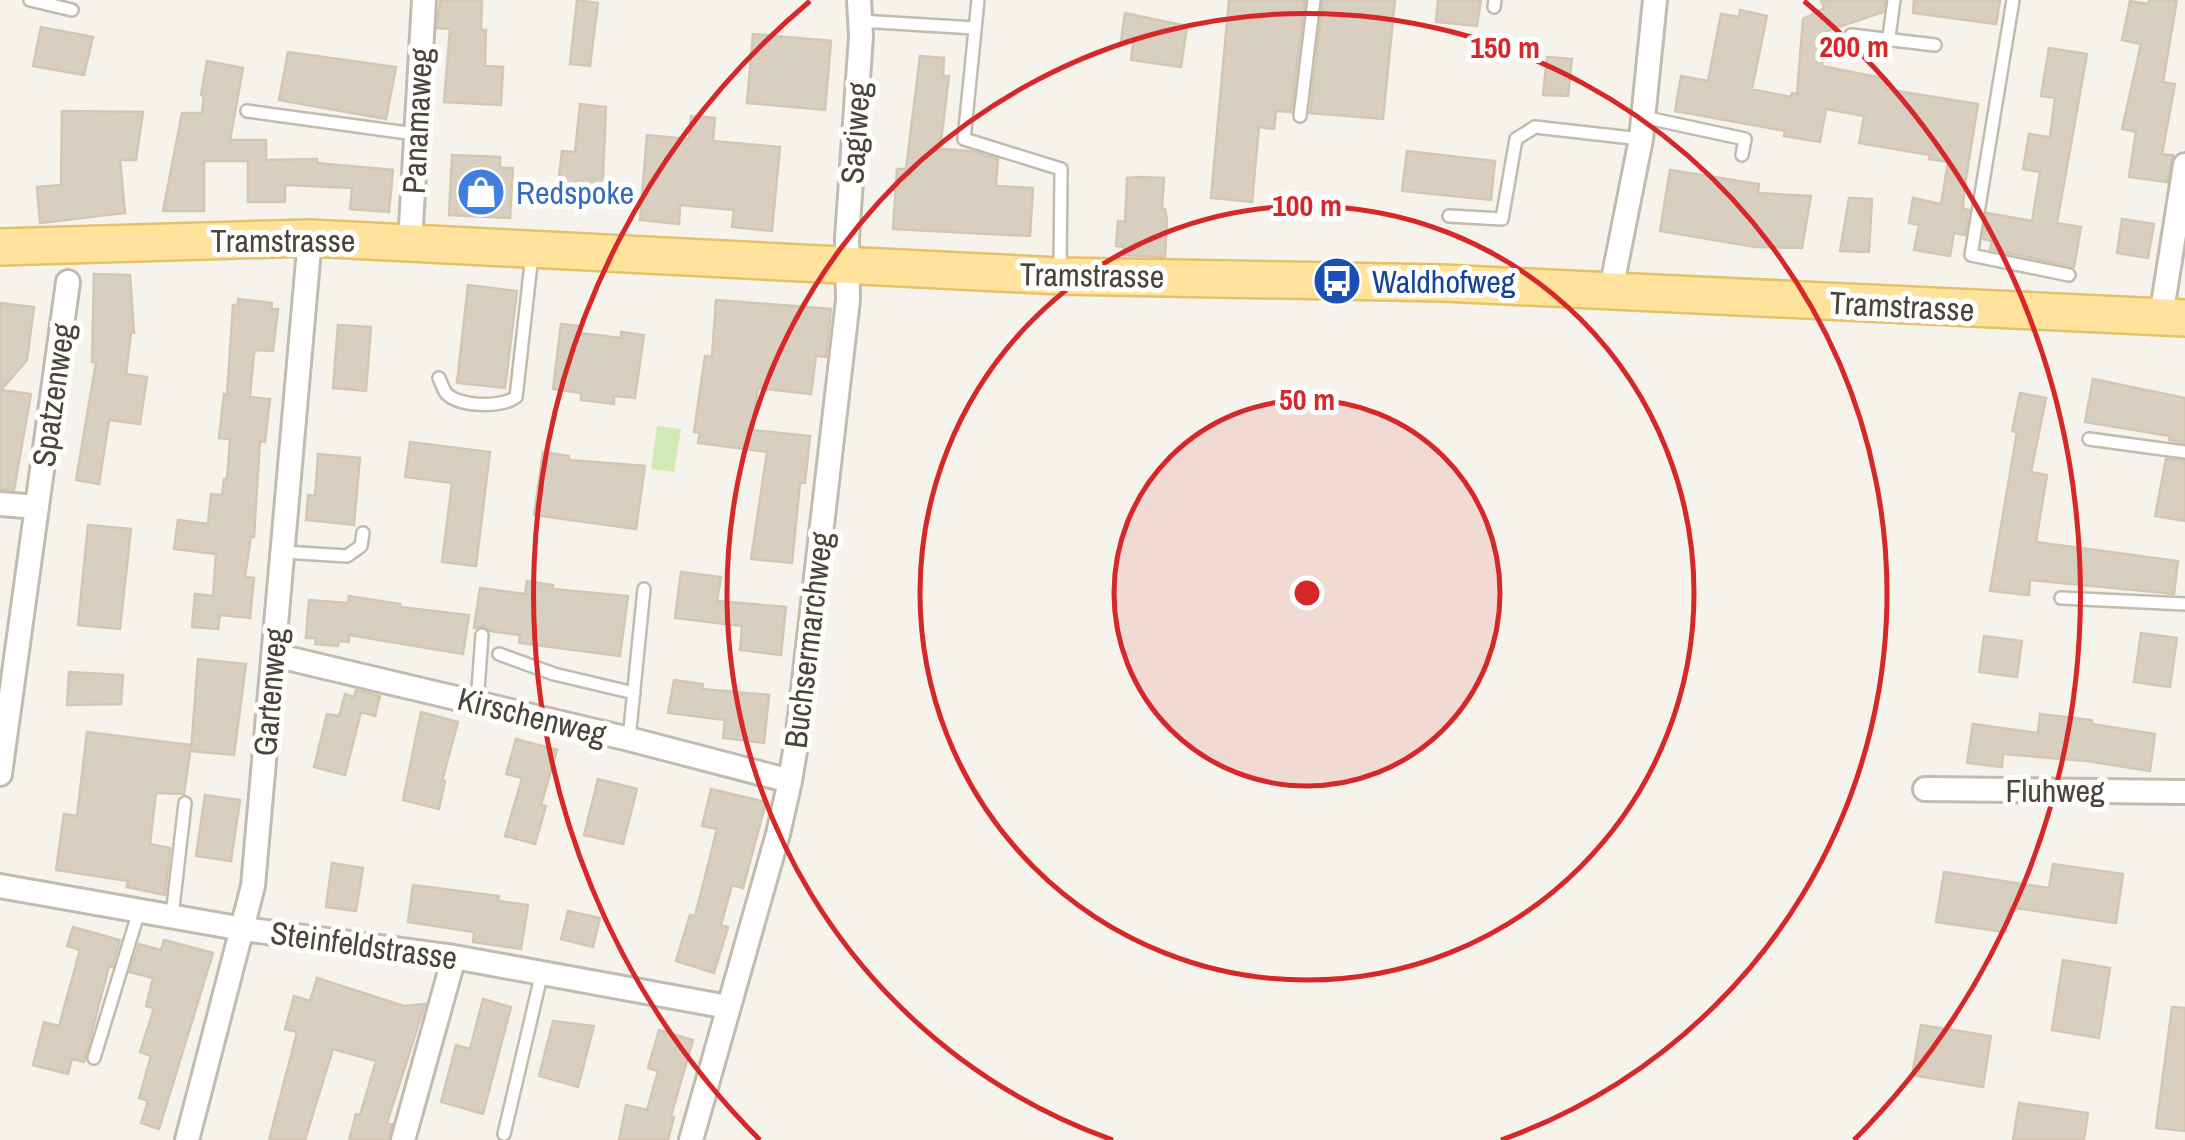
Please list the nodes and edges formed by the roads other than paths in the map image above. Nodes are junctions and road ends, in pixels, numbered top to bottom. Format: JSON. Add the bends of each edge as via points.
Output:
{"nodes":[{"id":1,"x":30,"y":0,"type":"edge"},
{"id":2,"x":424,"y":0,"type":"edge"},
{"id":3,"x":978,"y":0,"type":"edge"},
{"id":4,"x":1314,"y":0,"type":"edge"},
{"id":5,"x":1655,"y":0,"type":"edge"},
{"id":6,"x":1894,"y":0,"type":"edge"},
{"id":7,"x":2013,"y":0,"type":"edge"},
{"id":8,"x":72,"y":10,"type":"dead end"},
{"id":9,"x":860,"y":10,"type":"edge"},
{"id":10,"x":975,"y":28,"type":"junction"},
{"id":11,"x":1851,"y":35,"type":"dead end"},
{"id":12,"x":1889,"y":37,"type":"junction"},
{"id":13,"x":1935,"y":45,"type":"dead end"},
{"id":14,"x":248,"y":111,"type":"dead end"},
{"id":15,"x":1300,"y":116,"type":"dead end"},
{"id":16,"x":1642,"y":128,"type":"junction"},
{"id":17,"x":415,"y":134,"type":"junction"},
{"id":18,"x":1742,"y":155,"type":"dead end"},
{"id":19,"x":2185,"y":165,"type":"edge"},
{"id":20,"x":1449,"y":216,"type":"dead end"},
{"id":21,"x":310,"y":238,"type":"junction"},
{"id":22,"x":410,"y":243,"type":"junction"},
{"id":23,"x":0,"y":247,"type":"edge"},
{"id":24,"x":533,"y":250,"type":"junction"},
{"id":25,"x":850,"y":267,"type":"junction"},
{"id":26,"x":2069,"y":275,"type":"dead end"},
{"id":27,"x":1060,"y":276,"type":"junction"},
{"id":28,"x":68,"y":282,"type":"dead end"},
{"id":29,"x":1612,"y":290,"type":"junction"},
{"id":30,"x":2173,"y":318,"type":"edge"},
{"id":31,"x":439,"y":378,"type":"dead end"},
{"id":32,"x":2089,"y":439,"type":"dead end"},
{"id":33,"x":2185,"y":452,"type":"edge"},
{"id":34,"x":0,"y":504,"type":"edge"},
{"id":35,"x":37,"y":507,"type":"junction"},
{"id":36,"x":363,"y":532,"type":"dead end"},
{"id":37,"x":283,"y":552,"type":"junction"},
{"id":38,"x":644,"y":590,"type":"dead end"},
{"id":39,"x":2061,"y":598,"type":"dead end"},
{"id":40,"x":2185,"y":604,"type":"edge"},
{"id":41,"x":482,"y":634,"type":"dead end"},
{"id":42,"x":499,"y":654,"type":"dead end"},
{"id":43,"x":274,"y":655,"type":"junction"},
{"id":44,"x":634,"y":692,"type":"junction"},
{"id":45,"x":477,"y":702,"type":"junction"},
{"id":46,"x":629,"y":739,"type":"junction"},
{"id":47,"x":0,"y":774,"type":"edge"},
{"id":48,"x":790,"y":781,"type":"junction"},
{"id":49,"x":2184,"y":785,"type":"edge"},
{"id":50,"x":1924,"y":789,"type":"dead end"},
{"id":51,"x":184,"y":803,"type":"dead end"},
{"id":52,"x":0,"y":886,"type":"edge"},
{"id":53,"x":139,"y":911,"type":"junction"},
{"id":54,"x":172,"y":916,"type":"junction"},
{"id":55,"x":244,"y":929,"type":"junction"},
{"id":56,"x":454,"y":957,"type":"junction"},
{"id":57,"x":542,"y":972,"type":"junction"},
{"id":58,"x":728,"y":1007,"type":"junction"},
{"id":59,"x":94,"y":1058,"type":"dead end"},
{"id":60,"x":504,"y":1134,"type":"dead end"},
{"id":61,"x":187,"y":1140,"type":"edge"},
{"id":62,"x":403,"y":1140,"type":"edge"},
{"id":63,"x":691,"y":1140,"type":"edge"}],
"edges":[{"from":1,"to":8,"type":"lane"},
{"from":2,"to":17,"type":"street","name":"Panamaweg"},
{"from":3,"to":10,"type":"lane"},
{"from":4,"to":15,"type":"lane"},
{"from":5,"to":16,"type":"street"},
{"from":6,"to":12,"type":"lane"},
{"from":7,"to":26,"type":"lane","via":[[1970,255]]},
{"from":9,"to":10,"type":"lane"},
{"from":9,"to":25,"type":"street","name":"Sagiweg"},
{"from":10,"to":27,"type":"lane","via":[[964,139],[1061,168]]},
{"from":11,"to":12,"type":"lane"},
{"from":12,"to":13,"type":"lane"},
{"from":14,"to":17,"type":"lane"},
{"from":16,"to":18,"type":"lane","via":[[1745,139]]},
{"from":16,"to":20,"type":"lane","via":[[1536,126],[1516,139],[1502,219]]},
{"from":16,"to":29,"type":"street"},
{"from":17,"to":22,"type":"street","name":"Panamaweg"},
{"from":19,"to":30,"type":"street"},
{"from":21,"to":22,"type":"main road","name":"Tramstrasse"},
{"from":21,"to":23,"type":"main road","name":"Tramstrasse"},
{"from":21,"to":37,"type":"street","name":"Gartenweg"},
{"from":22,"to":24,"type":"main road","name":"Tramstrasse"},
{"from":24,"to":25,"type":"main road","name":"Tramstrasse"},
{"from":24,"to":31,"type":"lane","via":[[516,397],[500,404],[456,400]]},
{"from":25,"to":27,"type":"main road","name":"Tramstrasse"},
{"from":25,"to":48,"type":"street","name":"Buchsermarchweg"},
{"from":27,"to":29,"type":"main road","name":"Tramstrasse"},
{"from":28,"to":35,"type":"street","name":"Spatzenweg"},
{"from":29,"to":30,"type":"main road","name":"Tramstrasse"},
{"from":32,"to":33,"type":"lane"},
{"from":34,"to":35,"type":"street","name":"Spatzenweg"},
{"from":35,"to":47,"type":"street","name":"Spatzenweg"},
{"from":36,"to":37,"type":"lane","via":[[361,546],[347,556]]},
{"from":37,"to":43,"type":"street","name":"Gartenweg"},
{"from":38,"to":44,"type":"lane"},
{"from":39,"to":40,"type":"lane"},
{"from":41,"to":45,"type":"lane"},
{"from":42,"to":44,"type":"lane"},
{"from":43,"to":45,"type":"street","name":"Kirschenweg"},
{"from":43,"to":55,"type":"street","name":"Gartenweg"},
{"from":44,"to":46,"type":"lane"},
{"from":45,"to":46,"type":"street","name":"Kirschenweg"},
{"from":46,"to":48,"type":"street","name":"Kirschenweg"},
{"from":48,"to":58,"type":"street","name":"Buchsermarchweg"},
{"from":49,"to":50,"type":"street","name":"Fluhweg"},
{"from":51,"to":54,"type":"lane"},
{"from":52,"to":53,"type":"street","name":"Steinfeldstrasse"},
{"from":53,"to":54,"type":"street","name":"Steinfeldstrasse"},
{"from":53,"to":59,"type":"lane"},
{"from":54,"to":55,"type":"street","name":"Steinfeldstrasse"},
{"from":55,"to":56,"type":"street","name":"Steinfeldstrasse"},
{"from":55,"to":61,"type":"street","name":"Gartenweg"},
{"from":56,"to":57,"type":"street","name":"Steinfeldstrasse"},
{"from":56,"to":62,"type":"street"},
{"from":57,"to":58,"type":"street","name":"Steinfeldstrasse"},
{"from":57,"to":60,"type":"lane"},
{"from":58,"to":63,"type":"street","name":"Buchsermarchweg"}]}
